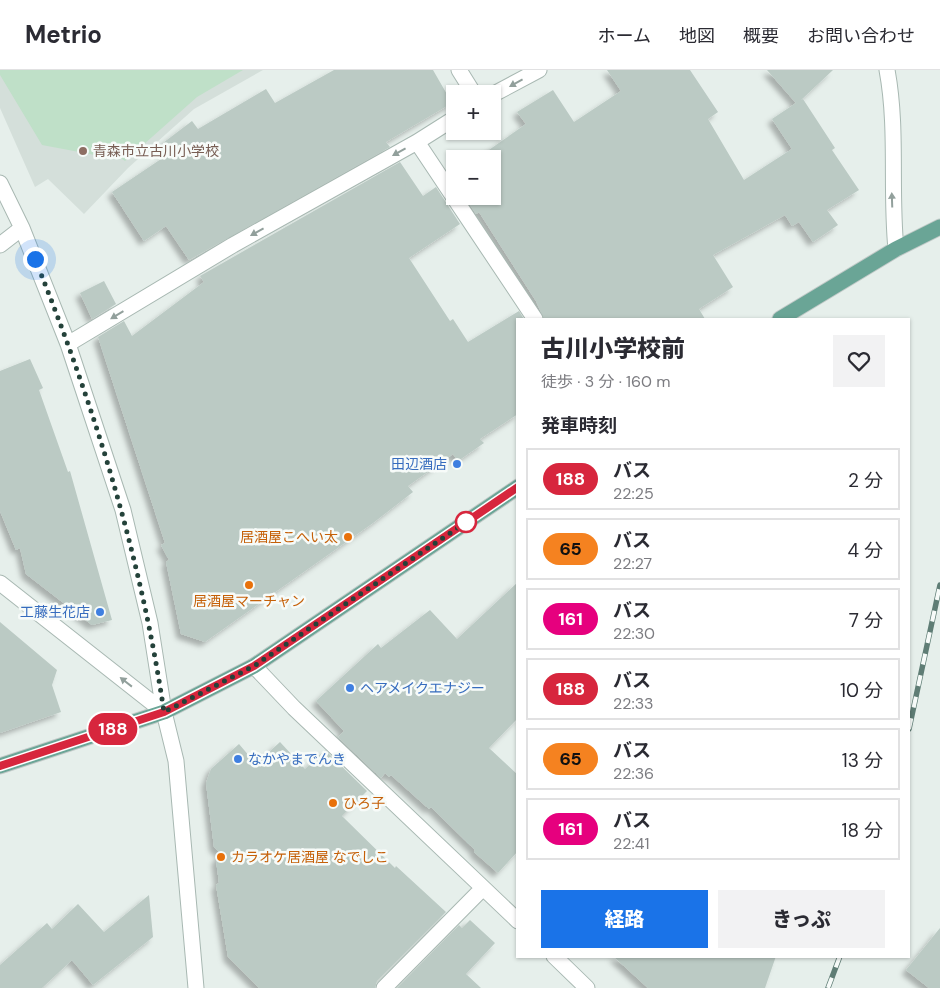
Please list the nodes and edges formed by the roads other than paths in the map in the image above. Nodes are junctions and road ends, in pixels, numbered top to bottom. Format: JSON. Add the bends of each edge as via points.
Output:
{"nodes":[{"id":1,"x":459,"y":70,"type":"edge"},
{"id":2,"x":539,"y":70,"type":"edge"},
{"id":3,"x":887,"y":70,"type":"edge"},
{"id":4,"x":468,"y":85,"type":"edge"},
{"id":5,"x":501,"y":90,"type":"edge"},
{"id":6,"x":446,"y":124,"type":"edge"},
{"id":7,"x":417,"y":142,"type":"junction"},
{"id":8,"x":0,"y":183,"type":"edge"},
{"id":9,"x":940,"y":227,"type":"edge"},
{"id":10,"x":22,"y":228,"type":"junction"},
{"id":11,"x":0,"y":245,"type":"edge"},
{"id":12,"x":896,"y":249,"type":"junction"},
{"id":13,"x":534,"y":318,"type":"edge"},
{"id":14,"x":782,"y":318,"type":"edge"},
{"id":15,"x":68,"y":344,"type":"junction"},
{"id":16,"x":516,"y":488,"type":"edge"},
{"id":17,"x":0,"y":583,"type":"edge"},
{"id":18,"x":254,"y":666,"type":"junction"},
{"id":19,"x":164,"y":712,"type":"junction"},
{"id":20,"x":0,"y":766,"type":"edge"},
{"id":21,"x":483,"y":888,"type":"junction"},
{"id":22,"x":516,"y":919,"type":"edge"},
{"id":23,"x":556,"y":958,"type":"edge"},
{"id":24,"x":196,"y":988,"type":"edge"},
{"id":25,"x":384,"y":988,"type":"edge"},
{"id":26,"x":587,"y":988,"type":"edge"}],
"edges":[{"from":1,"to":4,"type":"street"},
{"from":2,"to":5,"type":"street","one_way":true},
{"from":12,"to":3,"type":"street","one_way":true},
{"from":6,"to":7,"type":"street"},
{"from":7,"to":13,"type":"street"},
{"from":7,"to":15,"type":"street","one_way":true,"via":[[233,245]]},
{"from":8,"to":10,"type":"street"},
{"from":9,"to":12,"type":"main road"},
{"from":10,"to":11,"type":"street"},
{"from":10,"to":15,"type":"street"},
{"from":12,"to":14,"type":"main road"},
{"from":15,"to":19,"type":"street","via":[[123,510],[150,623]]},
{"from":16,"to":18,"type":"main road"},
{"from":19,"to":17,"type":"street","one_way":true},
{"from":18,"to":19,"type":"main road"},
{"from":18,"to":21,"type":"street","via":[[308,722]]},
{"from":19,"to":20,"type":"main road"},
{"from":19,"to":24,"type":"street","via":[[176,761]]},
{"from":21,"to":22,"type":"street"},
{"from":21,"to":25,"type":"street"},
{"from":23,"to":26,"type":"street"}]}
